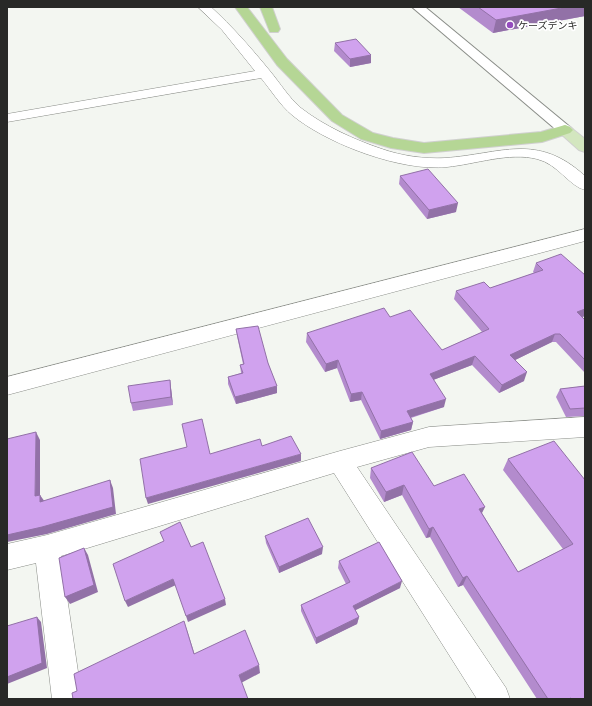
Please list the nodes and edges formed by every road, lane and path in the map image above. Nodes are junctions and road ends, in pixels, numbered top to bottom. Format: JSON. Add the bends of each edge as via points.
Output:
{"nodes":[{"id":1,"x":204,"y":7,"type":"edge"},
{"id":2,"x":256,"y":7,"type":"edge"},
{"id":3,"x":266,"y":7,"type":"edge"},
{"id":4,"x":418,"y":7,"type":"edge"},
{"id":5,"x":235,"y":9,"type":"edge"},
{"id":6,"x":274,"y":29,"type":"junction"},
{"id":7,"x":284,"y":41,"type":"dead end"},
{"id":8,"x":265,"y":73,"type":"junction"},
{"id":9,"x":320,"y":80,"type":"dead end"},
{"id":10,"x":7,"y":118,"type":"edge"},
{"id":11,"x":585,"y":127,"type":"edge"},
{"id":12,"x":565,"y":130,"type":"junction"},
{"id":13,"x":585,"y":147,"type":"edge"},
{"id":14,"x":585,"y":185,"type":"edge"},
{"id":15,"x":585,"y":235,"type":"edge"},
{"id":16,"x":7,"y":386,"type":"edge"},
{"id":17,"x":585,"y":427,"type":"edge"},
{"id":18,"x":340,"y":462,"type":"junction"},
{"id":19,"x":47,"y":548,"type":"junction"},
{"id":20,"x":7,"y":557,"type":"edge"},
{"id":21,"x":67,"y":699,"type":"edge"},
{"id":22,"x":495,"y":699,"type":"edge"}],
"edges":[{"from":1,"to":8,"type":"street","via":[[226,27]]},
{"from":2,"to":6,"type":"highway"},
{"from":3,"to":6,"type":"highway"},
{"from":4,"to":12,"type":"street"},
{"from":5,"to":12,"type":"highway","via":[[260,32],[282,62],[337,118],[367,136],[424,148],[542,137]]},
{"from":6,"to":7,"type":"highway"},
{"from":8,"to":10,"type":"street"},
{"from":8,"to":14,"type":"street","via":[[297,112],[354,144],[377,153],[404,160],[432,163],[532,154],[562,164]]},
{"from":9,"to":12,"type":"highway","via":[[355,117],[379,131],[416,140],[501,136],[532,129]]},
{"from":11,"to":12,"type":"main road"},
{"from":12,"to":13,"type":"main road"},
{"from":15,"to":16,"type":"street"},
{"from":17,"to":18,"type":"street","via":[[429,438]]},
{"from":18,"to":19,"type":"street"},
{"from":18,"to":22,"type":"street"},
{"from":19,"to":20,"type":"street"},
{"from":19,"to":21,"type":"street"}]}
